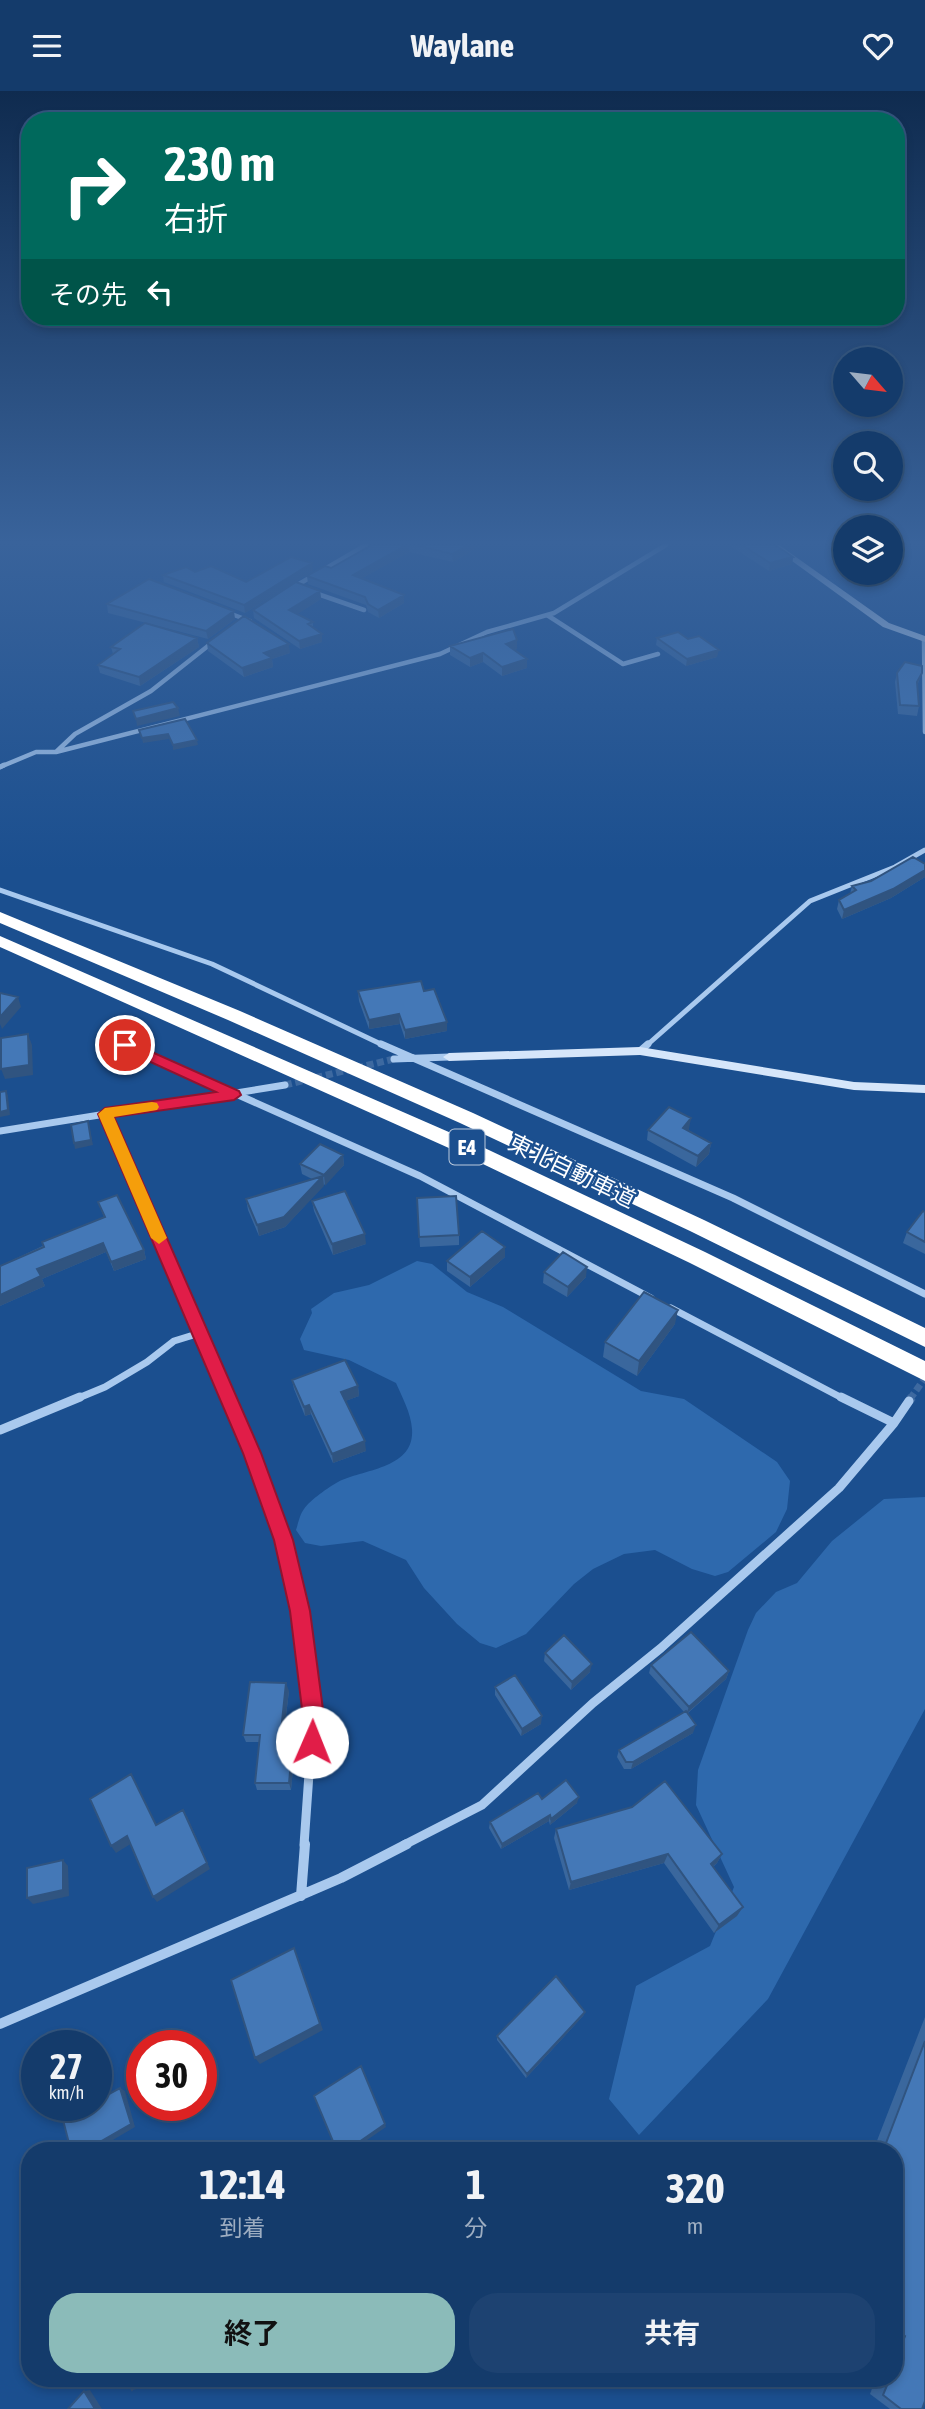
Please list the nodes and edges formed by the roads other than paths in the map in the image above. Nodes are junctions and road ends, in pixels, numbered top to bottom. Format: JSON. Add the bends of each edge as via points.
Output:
{"nodes":[{"id":1,"x":200,"y":653,"type":"edge"},
{"id":2,"x":442,"y":653,"type":"edge"},
{"id":3,"x":606,"y":653,"type":"edge"},
{"id":4,"x":924,"y":653,"type":"edge"},
{"id":5,"x":658,"y":654,"type":"dead end"},
{"id":6,"x":925,"y":732,"type":"edge"},
{"id":7,"x":56,"y":752,"type":"junction"},
{"id":8,"x":0,"y":767,"type":"edge"},
{"id":9,"x":925,"y":850,"type":"edge"},
{"id":10,"x":0,"y":890,"type":"edge"},
{"id":11,"x":0,"y":917,"type":"edge"},
{"id":12,"x":0,"y":941,"type":"edge"},
{"id":13,"x":103,"y":1035,"type":"dead end"},
{"id":14,"x":640,"y":1051,"type":"junction"},
{"id":15,"x":449,"y":1057,"type":"joint"},
{"id":16,"x":410,"y":1058,"type":"junction"},
{"id":17,"x":394,"y":1059,"type":"tunnel mouth"},
{"id":18,"x":285,"y":1085,"type":"tunnel mouth"},
{"id":19,"x":925,"y":1089,"type":"edge"},
{"id":20,"x":234,"y":1095,"type":"junction"},
{"id":21,"x":105,"y":1114,"type":"junction"},
{"id":22,"x":0,"y":1131,"type":"edge"},
{"id":23,"x":925,"y":1294,"type":"edge"},
{"id":24,"x":200,"y":1333,"type":"junction"},
{"id":25,"x":925,"y":1338,"type":"edge"},
{"id":26,"x":925,"y":1372,"type":"edge"},
{"id":27,"x":909,"y":1401,"type":"tunnel mouth"},
{"id":28,"x":894,"y":1423,"type":"junction"},
{"id":29,"x":0,"y":1430,"type":"edge"},
{"id":30,"x":301,"y":1895,"type":"junction"},
{"id":31,"x":0,"y":2024,"type":"edge"}],
"edges":[{"from":1,"to":7,"type":"street","via":[[151,691],[75,734]]},
{"from":2,"to":7,"type":"street"},
{"from":3,"to":5,"type":"street","via":[[623,664]]},
{"from":4,"to":6,"type":"street"},
{"from":7,"to":8,"type":"street","via":[[36,753]]},
{"from":9,"to":14,"type":"street","via":[[810,901]]},
{"from":10,"to":16,"type":"street","via":[[212,964]]},
{"from":11,"to":25,"type":"highway","name":"東北自動車道","number":"E4","via":[[489,1129]]},
{"from":12,"to":26,"type":"highway","name":"東北自動車道","number":"E4","via":[[468,1148]]},
{"from":13,"to":20,"type":"street"},
{"from":14,"to":15,"type":"street"},
{"from":14,"to":19,"type":"street","via":[[854,1086]]},
{"from":15,"to":16,"type":"street"},
{"from":16,"to":17,"type":"street"},
{"from":16,"to":23,"type":"street","via":[[733,1198]]},
{"from":18,"to":20,"type":"street"},
{"from":20,"to":21,"type":"street"},
{"from":20,"to":28,"type":"street","via":[[420,1176]]},
{"from":21,"to":22,"type":"street"},
{"from":21,"to":24,"type":"street"},
{"from":24,"to":29,"type":"street","via":[[174,1341],[105,1387]]},
{"from":24,"to":30,"type":"street","via":[[284,1540],[300,1611],[313,1717]]},
{"from":27,"to":28,"type":"street"},
{"from":28,"to":30,"type":"street","via":[[839,1487],[482,1805]]},
{"from":30,"to":31,"type":"street"}]}
